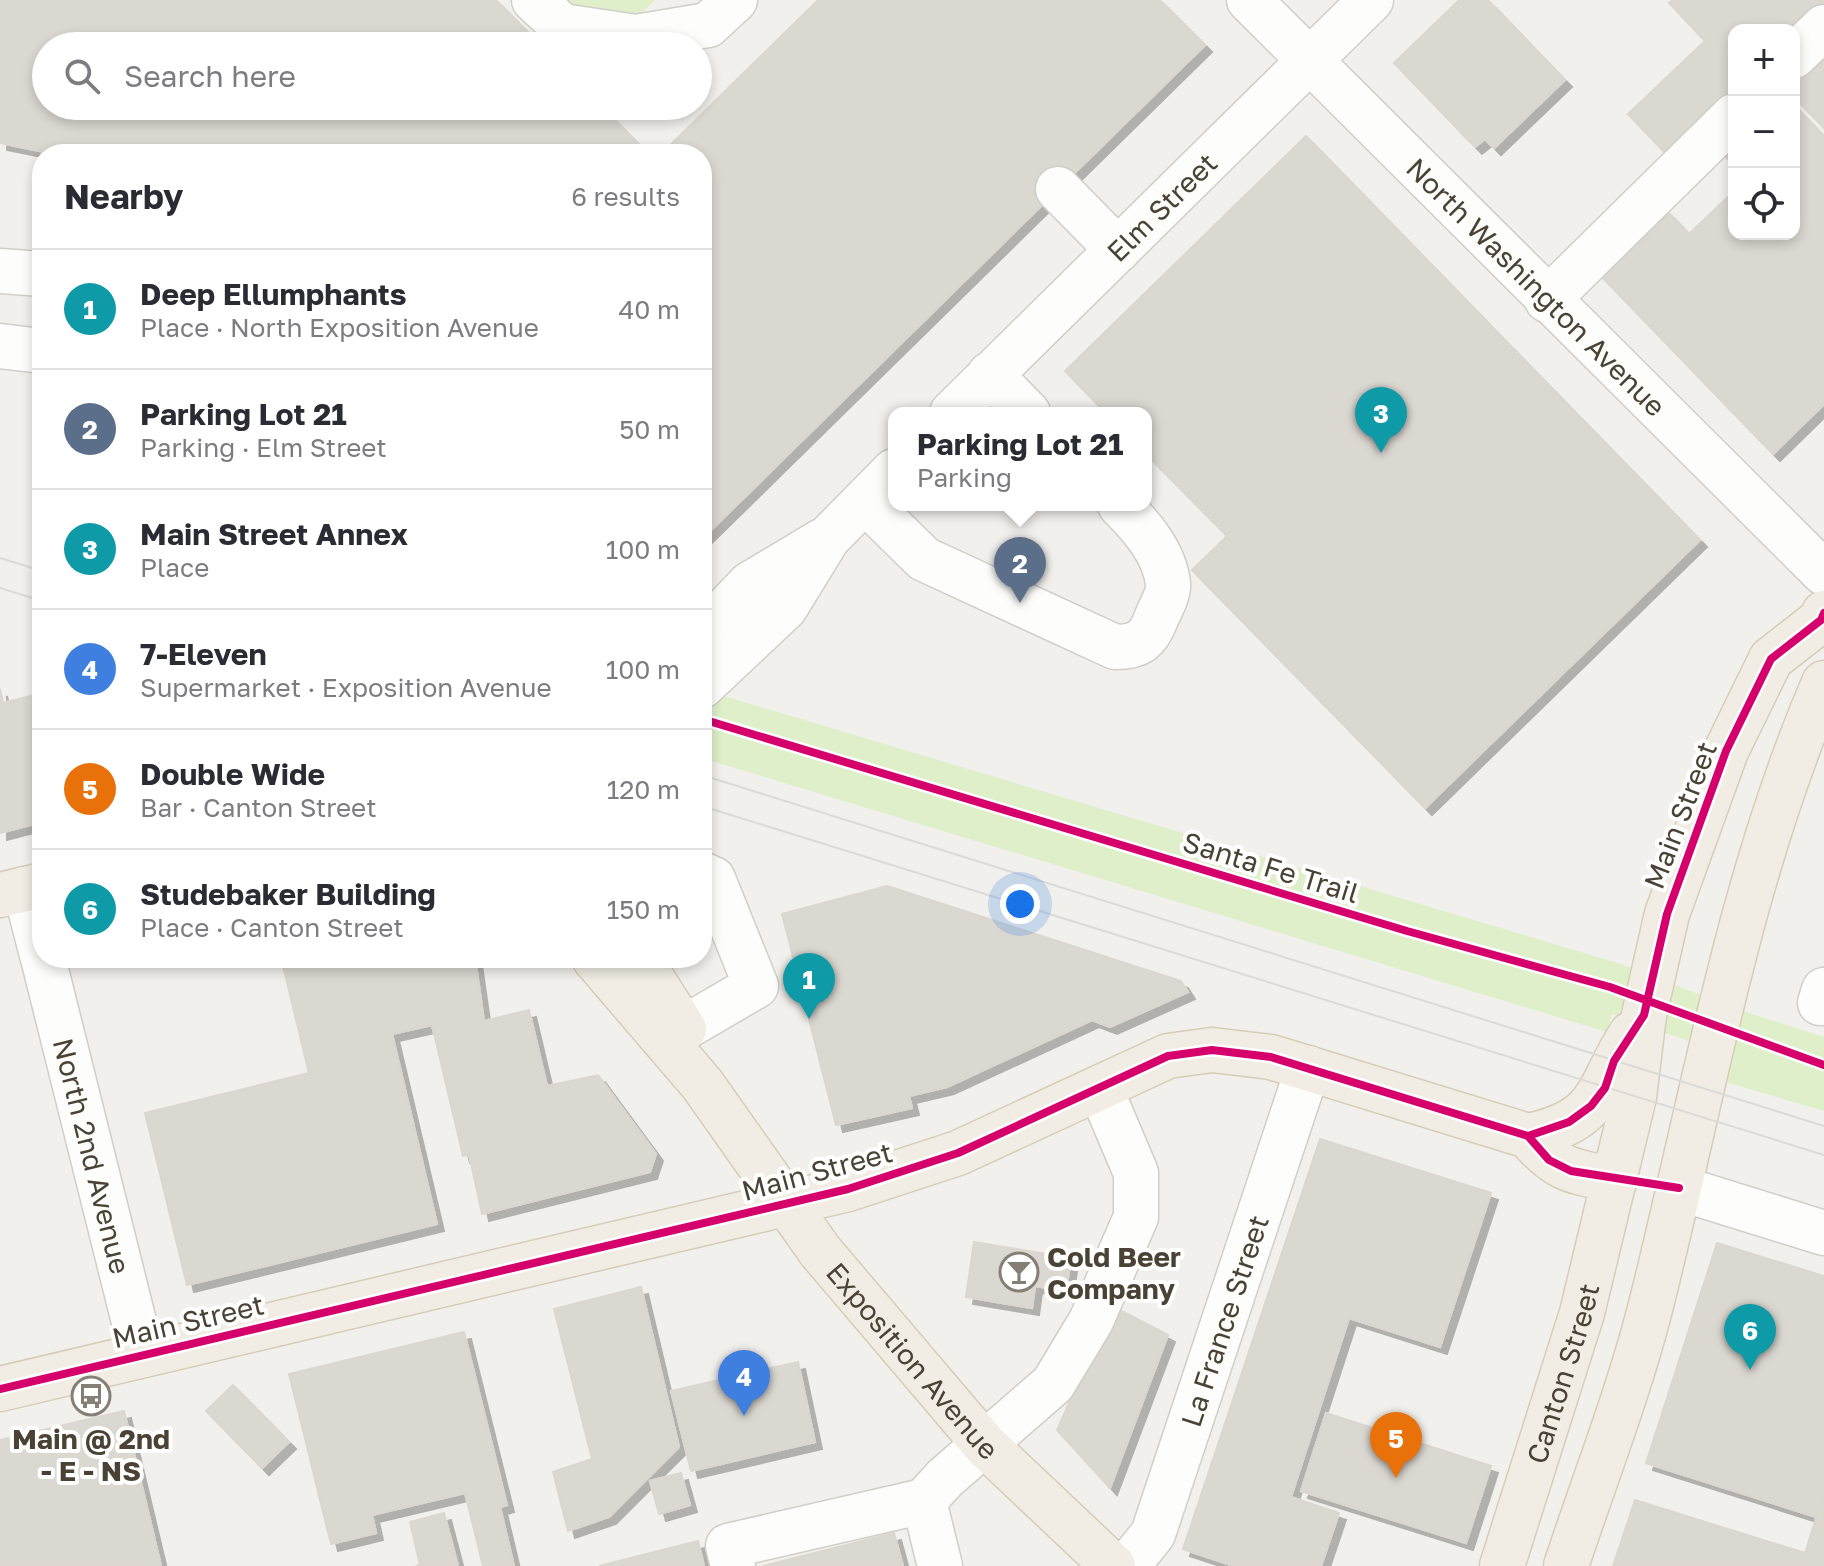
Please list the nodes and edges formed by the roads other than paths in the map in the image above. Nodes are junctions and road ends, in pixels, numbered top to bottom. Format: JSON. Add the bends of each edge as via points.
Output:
{"nodes":[{"id":1,"x":534,"y":0,"type":"edge"},
{"id":2,"x":735,"y":0,"type":"edge"},
{"id":3,"x":1249,"y":0,"type":"edge"},
{"id":4,"x":1371,"y":0,"type":"edge"},
{"id":5,"x":1824,"y":27,"type":"edge"},
{"id":6,"x":602,"y":32,"type":"edge"},
{"id":7,"x":666,"y":32,"type":"edge"},
{"id":8,"x":1800,"y":50,"type":"edge"},
{"id":9,"x":1309,"y":60,"type":"junction"},
{"id":10,"x":1728,"y":122,"type":"edge"},
{"id":11,"x":1058,"y":189,"type":"dead end"},
{"id":12,"x":1118,"y":250,"type":"junction"},
{"id":13,"x":0,"y":271,"type":"edge"},
{"id":14,"x":32,"y":273,"type":"edge"},
{"id":15,"x":1547,"y":300,"type":"junction"},
{"id":16,"x":0,"y":346,"type":"edge"},
{"id":17,"x":32,"y":350,"type":"edge"},
{"id":18,"x":990,"y":374,"type":"junction"},
{"id":19,"x":958,"y":407,"type":"edge"},
{"id":20,"x":1022,"y":407,"type":"edge"},
{"id":21,"x":879,"y":486,"type":"edge"},
{"id":22,"x":894,"y":511,"type":"edge"},
{"id":23,"x":1126,"y":511,"type":"edge"},
{"id":24,"x":828,"y":538,"type":"junction"},
{"id":25,"x":1824,"y":573,"type":"edge"},
{"id":26,"x":712,"y":624,"type":"edge"},
{"id":27,"x":1823,"y":624,"type":"edge"},
{"id":28,"x":712,"y":677,"type":"edge"},
{"id":29,"x":1824,"y":683,"type":"edge"},
{"id":30,"x":712,"y":879,"type":"edge"},
{"id":31,"x":22,"y":890,"type":"edge"},
{"id":32,"x":32,"y":923,"type":"edge"},
{"id":33,"x":45,"y":968,"type":"edge"},
{"id":34,"x":603,"y":968,"type":"edge"},
{"id":35,"x":645,"y":968,"type":"edge"},
{"id":36,"x":1644,"y":1015,"type":"junction"},
{"id":37,"x":684,"y":1028,"type":"junction"},
{"id":38,"x":1308,"y":1068,"type":"junction"},
{"id":39,"x":702,"y":1084,"type":"junction"},
{"id":40,"x":1100,"y":1088,"type":"junction"},
{"id":41,"x":1528,"y":1136,"type":"junction"},
{"id":42,"x":1615,"y":1180,"type":"junction"},
{"id":43,"x":1679,"y":1188,"type":"junction"},
{"id":44,"x":785,"y":1204,"type":"junction"},
{"id":45,"x":1824,"y":1233,"type":"edge"},
{"id":46,"x":142,"y":1354,"type":"junction"},
{"id":47,"x":0,"y":1389,"type":"edge"},
{"id":48,"x":985,"y":1445,"type":"junction"},
{"id":49,"x":924,"y":1501,"type":"junction"},
{"id":50,"x":1051,"y":1510,"type":"junction"},
{"id":51,"x":733,"y":1566,"type":"edge"},
{"id":52,"x":940,"y":1566,"type":"edge"},
{"id":53,"x":1083,"y":1566,"type":"edge"},
{"id":54,"x":1113,"y":1566,"type":"edge"},
{"id":55,"x":1127,"y":1566,"type":"edge"},
{"id":56,"x":1502,"y":1566,"type":"edge"},
{"id":57,"x":1566,"y":1566,"type":"edge"}],
"edges":[{"from":1,"to":6,"type":"street","via":[[562,26]]},
{"from":2,"to":7,"type":"street","via":[[708,25]]},
{"from":3,"to":9,"type":"street","name":"North Washington Avenue"},
{"from":4,"to":9,"type":"street","name":"Elm Street"},
{"from":5,"to":8,"type":"street"},
{"from":9,"to":12,"type":"street","name":"Elm Street"},
{"from":9,"to":15,"type":"street","name":"North Washington Avenue"},
{"from":10,"to":15,"type":"street"},
{"from":11,"to":12,"type":"street"},
{"from":12,"to":18,"type":"street","name":"Elm Street"},
{"from":13,"to":14,"type":"street"},
{"from":15,"to":25,"type":"street","name":"North Washington Avenue"},
{"from":16,"to":17,"type":"street"},
{"from":18,"to":19,"type":"street","name":"Elm Street"},
{"from":18,"to":20,"type":"street"},
{"from":21,"to":24,"type":"street"},
{"from":22,"to":23,"type":"street","via":[[924,559],[1115,647],[1134,647],[1150,635],[1169,586],[1159,555]]},
{"from":24,"to":26,"type":"street","via":[[750,584]]},
{"from":24,"to":28,"type":"street","via":[[785,608]]},
{"from":27,"to":36,"type":"main road","name":"Main Street","via":[[1771,659],[1726,751],[1667,914]]},
{"from":29,"to":43,"type":"main road","via":[[1793,755],[1753,881]]},
{"from":30,"to":37,"type":"street","via":[[756,986]]},
{"from":31,"to":32,"type":"street","name":"North 2nd Avenue"},
{"from":33,"to":46,"type":"street","name":"North 2nd Avenue"},
{"from":34,"to":39,"type":"main road"},
{"from":35,"to":37,"type":"main road"},
{"from":36,"to":41,"type":"main road","via":[[1591,1106],[1569,1122]]},
{"from":36,"to":42,"type":"main road","name":"Main Street","via":[[1634,1097]]},
{"from":37,"to":39,"type":"main road"},
{"from":38,"to":40,"type":"main road","name":"Main Street","via":[[1212,1050],[1168,1056]]},
{"from":38,"to":41,"type":"main road","name":"Main Street"},
{"from":38,"to":55,"type":"street","name":"La France Street","via":[[1153,1534]]},
{"from":39,"to":44,"type":"main road","name":"Exposition Avenue"},
{"from":40,"to":44,"type":"main road","name":"Main Street","via":[[958,1153]]},
{"from":40,"to":48,"type":"street","via":[[1136,1173],[1136,1217],[1091,1321],[1053,1384]]},
{"from":41,"to":42,"type":"main road","name":"Main Street","via":[[1549,1160],[1571,1171]]},
{"from":42,"to":56,"type":"main road","name":"Canton Street","via":[[1582,1313]]},
{"from":43,"to":45,"type":"street"},
{"from":43,"to":57,"type":"main road","via":[[1651,1305]]},
{"from":44,"to":46,"type":"main road","name":"Main Street"},
{"from":44,"to":48,"type":"main road","name":"Exposition Avenue"},
{"from":46,"to":47,"type":"main road","name":"Main Street"},
{"from":48,"to":49,"type":"street"},
{"from":48,"to":50,"type":"main road","name":"Exposition Avenue"},
{"from":49,"to":51,"type":"street","via":[[728,1546]]},
{"from":49,"to":52,"type":"street"},
{"from":50,"to":53,"type":"main road","name":"Exposition Avenue"},
{"from":50,"to":54,"type":"main road","name":"Exposition Avenue"}]}
